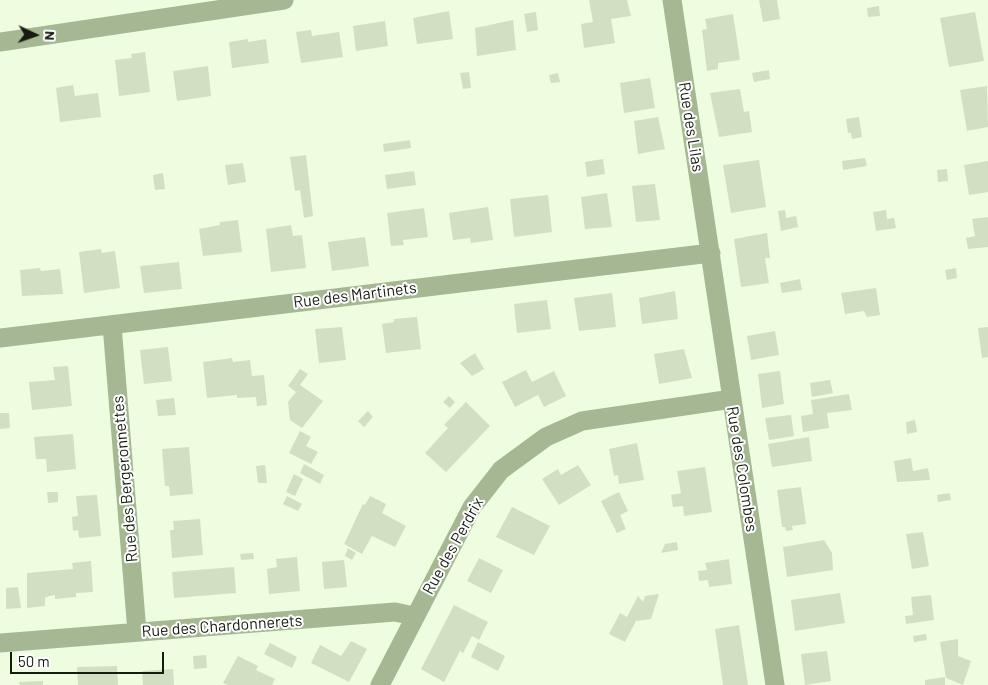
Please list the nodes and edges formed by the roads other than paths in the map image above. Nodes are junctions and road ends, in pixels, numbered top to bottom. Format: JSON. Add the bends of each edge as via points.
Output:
{"nodes":[{"id":1,"x":284,"y":0,"type":"edge"},
{"id":2,"x":672,"y":0,"type":"edge"},
{"id":3,"x":0,"y":42,"type":"edge"},
{"id":4,"x":710,"y":253,"type":"junction"},
{"id":5,"x":112,"y":325,"type":"junction"},
{"id":6,"x":0,"y":338,"type":"edge"},
{"id":7,"x":732,"y":399,"type":"junction"},
{"id":8,"x":414,"y":616,"type":"junction"},
{"id":9,"x":137,"y":632,"type":"junction"},
{"id":10,"x":0,"y":643,"type":"edge"},
{"id":11,"x":380,"y":685,"type":"edge"},
{"id":12,"x":775,"y":685,"type":"edge"}],
"edges":[{"from":1,"to":3,"type":"street"},
{"from":2,"to":4,"type":"street","name":"Rue des Lilas"},
{"from":4,"to":5,"type":"street","name":"Rue des Martinets"},
{"from":4,"to":7,"type":"street","name":"Rue des Colombes"},
{"from":5,"to":6,"type":"street","name":"Rue des Martinets"},
{"from":5,"to":9,"type":"street","name":"Rue des Bergeronnettes"},
{"from":7,"to":8,"type":"street","name":"Rue des Perdrix","via":[[582,421],[546,437],[501,470],[472,507]]},
{"from":7,"to":12,"type":"street","name":"Rue des Colombes"},
{"from":8,"to":9,"type":"street","name":"Rue des Chardonnerets","via":[[395,612]]},
{"from":8,"to":11,"type":"street","name":"Rue des Perdrix"},
{"from":9,"to":10,"type":"street","name":"Rue des Chardonnerets"}]}
